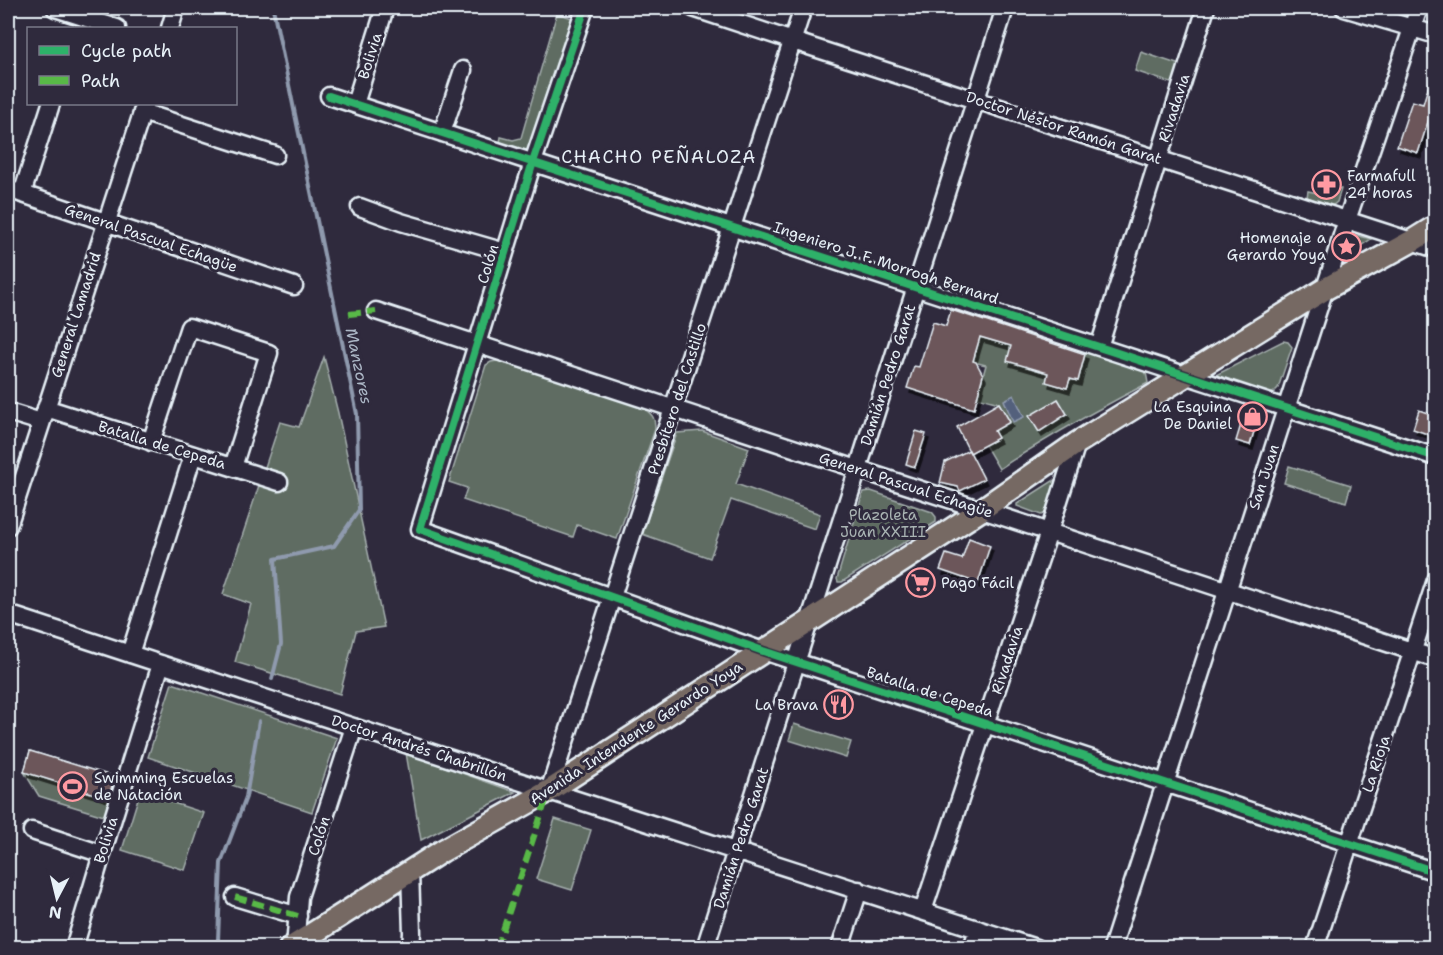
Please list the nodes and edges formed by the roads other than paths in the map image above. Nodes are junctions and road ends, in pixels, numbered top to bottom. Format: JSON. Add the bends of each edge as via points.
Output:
{"nodes":[{"id":1,"x":56,"y":8,"type":"edge"},
{"id":2,"x":176,"y":8,"type":"edge"},
{"id":3,"x":385,"y":8,"type":"edge"},
{"id":4,"x":585,"y":8,"type":"edge"},
{"id":5,"x":697,"y":8,"type":"edge"},
{"id":6,"x":803,"y":8,"type":"edge"},
{"id":7,"x":1005,"y":8,"type":"edge"},
{"id":8,"x":1206,"y":8,"type":"edge"},
{"id":9,"x":1344,"y":8,"type":"edge"},
{"id":10,"x":1419,"y":8,"type":"edge"},
{"id":11,"x":77,"y":22,"type":"edge"},
{"id":12,"x":110,"y":27,"type":"edge"},
{"id":13,"x":170,"y":27,"type":"edge"},
{"id":14,"x":1413,"y":28,"type":"junction"},
{"id":15,"x":1436,"y":35,"type":"edge"},
{"id":16,"x":792,"y":41,"type":"junction"},
{"id":17,"x":463,"y":70,"type":"dead end"},
{"id":18,"x":329,"y":96,"type":"dead end"},
{"id":19,"x":976,"y":99,"type":"junction"},
{"id":20,"x":356,"y":104,"type":"junction"},
{"id":21,"x":51,"y":105,"type":"edge"},
{"id":22,"x":144,"y":108,"type":"edge"},
{"id":23,"x":442,"y":133,"type":"junction"},
{"id":24,"x":275,"y":155,"type":"dead end"},
{"id":25,"x":1158,"y":159,"type":"junction"},
{"id":26,"x":533,"y":162,"type":"junction"},
{"id":27,"x":15,"y":191,"type":"edge"},
{"id":28,"x":360,"y":207,"type":"dead end"},
{"id":29,"x":1347,"y":220,"type":"junction"},
{"id":30,"x":106,"y":223,"type":"junction"},
{"id":31,"x":1436,"y":226,"type":"edge"},
{"id":32,"x":732,"y":227,"type":"junction"},
{"id":33,"x":1412,"y":241,"type":"junction"},
{"id":34,"x":1436,"y":249,"type":"edge"},
{"id":35,"x":506,"y":252,"type":"junction"},
{"id":36,"x":294,"y":286,"type":"dead end"},
{"id":37,"x":916,"y":287,"type":"junction"},
{"id":38,"x":1325,"y":289,"type":"junction"},
{"id":39,"x":376,"y":310,"type":"dead end"},
{"id":40,"x":477,"y":344,"type":"junction"},
{"id":41,"x":1099,"y":347,"type":"junction"},
{"id":42,"x":1185,"y":376,"type":"junction"},
{"id":43,"x":674,"y":408,"type":"junction"},
{"id":44,"x":1286,"y":408,"type":"junction"},
{"id":45,"x":8,"y":412,"type":"edge"},
{"id":46,"x":44,"y":415,"type":"junction"},
{"id":47,"x":152,"y":442,"type":"junction"},
{"id":48,"x":1077,"y":443,"type":"junction"},
{"id":49,"x":193,"y":455,"type":"junction"},
{"id":50,"x":1436,"y":457,"type":"edge"},
{"id":51,"x":233,"y":467,"type":"junction"},
{"id":52,"x":858,"y":469,"type":"junction"},
{"id":53,"x":279,"y":482,"type":"dead end"},
{"id":54,"x":981,"y":510,"type":"junction"},
{"id":55,"x":8,"y":526,"type":"edge"},
{"id":56,"x":420,"y":530,"type":"joint"},
{"id":57,"x":1049,"y":532,"type":"junction"},
{"id":58,"x":1436,"y":580,"type":"edge"},
{"id":59,"x":1227,"y":591,"type":"junction"},
{"id":60,"x":612,"y":598,"type":"junction"},
{"id":61,"x":8,"y":614,"type":"edge"},
{"id":62,"x":810,"y":620,"type":"junction"},
{"id":63,"x":763,"y":651,"type":"junction"},
{"id":64,"x":1413,"y":652,"type":"junction"},
{"id":65,"x":130,"y":654,"type":"junction"},
{"id":66,"x":1436,"y":659,"type":"edge"},
{"id":67,"x":796,"y":662,"type":"junction"},
{"id":68,"x":161,"y":664,"type":"junction"},
{"id":69,"x":985,"y":724,"type":"junction"},
{"id":70,"x":354,"y":727,"type":"junction"},
{"id":71,"x":1165,"y":783,"type":"junction"},
{"id":72,"x":549,"y":791,"type":"junction"},
{"id":73,"x":32,"y":831,"type":"dead end"},
{"id":74,"x":1349,"y":844,"type":"junction"},
{"id":75,"x":736,"y":850,"type":"junction"},
{"id":76,"x":102,"y":854,"type":"junction"},
{"id":77,"x":410,"y":871,"type":"junction"},
{"id":78,"x":1436,"y":872,"type":"edge"},
{"id":79,"x":859,"y":890,"type":"junction"},
{"id":80,"x":235,"y":897,"type":"dead end"},
{"id":81,"x":923,"y":911,"type":"junction"},
{"id":82,"x":298,"y":916,"type":"junction"},
{"id":83,"x":978,"y":928,"type":"junction"},
{"id":84,"x":294,"y":946,"type":"edge"},
{"id":85,"x":74,"y":948,"type":"edge"},
{"id":86,"x":411,"y":948,"type":"edge"},
{"id":87,"x":705,"y":948,"type":"edge"},
{"id":88,"x":840,"y":948,"type":"edge"},
{"id":89,"x":972,"y":948,"type":"edge"},
{"id":90,"x":1036,"y":948,"type":"edge"},
{"id":91,"x":1112,"y":948,"type":"edge"},
{"id":92,"x":1315,"y":948,"type":"edge"}],
"edges":[{"from":1,"to":11,"type":"street"},
{"from":2,"to":13,"type":"street"},
{"from":3,"to":20,"type":"street","name":"Bolivia"},
{"from":4,"to":26,"type":"street","name":"Colón"},
{"from":5,"to":16,"type":"street","name":"Doctor Néstor Ramón Garat"},
{"from":6,"to":16,"type":"street","name":"Presbítero del Castillo"},
{"from":7,"to":19,"type":"street","name":"Damián Pedro Garat"},
{"from":8,"to":25,"type":"street","name":"Rivadavia"},
{"from":9,"to":14,"type":"street"},
{"from":10,"to":14,"type":"street","name":"San Juan"},
{"from":11,"to":12,"type":"street"},
{"from":14,"to":15,"type":"street"},
{"from":14,"to":29,"type":"street","name":"San Juan"},
{"from":16,"to":19,"type":"street","name":"Doctor Néstor Ramón Garat"},
{"from":16,"to":32,"type":"street","name":"Presbítero del Castillo"},
{"from":17,"to":23,"type":"street"},
{"from":18,"to":20,"type":"street","name":"Ingeniero J. F. Morrogh Bernard"},
{"from":19,"to":25,"type":"street","name":"Doctor Néstor Ramón Garat"},
{"from":19,"to":37,"type":"street","name":"Damián Pedro Garat"},
{"from":20,"to":23,"type":"street","name":"Ingeniero J. F. Morrogh Bernard"},
{"from":21,"to":27,"type":"street"},
{"from":22,"to":24,"type":"street"},
{"from":22,"to":30,"type":"street","name":"General Lamadrid"},
{"from":23,"to":26,"type":"street","name":"Ingeniero J. F. Morrogh Bernard"},
{"from":25,"to":29,"type":"street","name":"Doctor Néstor Ramón Garat"},
{"from":25,"to":41,"type":"street","name":"Rivadavia"},
{"from":26,"to":32,"type":"street","name":"Ingeniero J. F. Morrogh Bernard"},
{"from":26,"to":35,"type":"street","name":"Colón"},
{"from":27,"to":30,"type":"street","name":"General Pascual Echagüe"},
{"from":28,"to":35,"type":"street"},
{"from":29,"to":33,"type":"street","name":"Doctor Néstor Ramón Garat"},
{"from":29,"to":38,"type":"street","name":"San Juan"},
{"from":30,"to":36,"type":"street","name":"General Pascual Echagüe"},
{"from":30,"to":46,"type":"street","name":"General Lamadrid"},
{"from":31,"to":33,"type":"main road","name":"Avenida Intendente Gerardo Yoya"},
{"from":32,"to":37,"type":"street","name":"Ingeniero J. F. Morrogh Bernard"},
{"from":32,"to":43,"type":"street","name":"Presbítero del Castillo"},
{"from":33,"to":34,"type":"street","name":"Doctor Néstor Ramón Garat"},
{"from":33,"to":38,"type":"main road","name":"Avenida Intendente Gerardo Yoya"},
{"from":35,"to":40,"type":"street","name":"Colón"},
{"from":37,"to":41,"type":"street","name":"Ingeniero J. F. Morrogh Bernard"},
{"from":37,"to":52,"type":"street","name":"Damián Pedro Garat"},
{"from":38,"to":42,"type":"main road","name":"Avenida Intendente Gerardo Yoya"},
{"from":38,"to":44,"type":"street","name":"San Juan"},
{"from":39,"to":40,"type":"street","name":"General Pascual Echagüe"},
{"from":40,"to":43,"type":"street","name":"General Pascual Echagüe"},
{"from":40,"to":56,"type":"street","name":"Colón"},
{"from":41,"to":42,"type":"street","name":"Ingeniero J. F. Morrogh Bernard"},
{"from":42,"to":44,"type":"street","name":"Ingeniero J. F. Morrogh Bernard"},
{"from":42,"to":48,"type":"main road","name":"Avenida Intendente Gerardo Yoya"},
{"from":43,"to":52,"type":"street","name":"General Pascual Echagüe"},
{"from":43,"to":60,"type":"street","name":"Presbítero del Castillo"},
{"from":44,"to":50,"type":"street","name":"Ingeniero J. F. Morrogh Bernard"},
{"from":44,"to":59,"type":"street","name":"San Juan"},
{"from":45,"to":46,"type":"street","name":"Batalla de Cepeda"},
{"from":46,"to":47,"type":"street","name":"Batalla de Cepeda"},
{"from":46,"to":55,"type":"street","name":"General Lamadrid"},
{"from":47,"to":49,"type":"street","name":"Batalla de Cepeda"},
{"from":47,"to":51,"type":"street","via":[[189,327],[269,352]]},
{"from":48,"to":54,"type":"main road","name":"Avenida Intendente Gerardo Yoya"},
{"from":48,"to":57,"type":"street","name":"Rivadavia"},
{"from":49,"to":51,"type":"street","name":"Batalla de Cepeda"},
{"from":49,"to":65,"type":"street"},
{"from":51,"to":53,"type":"street","name":"Batalla de Cepeda"},
{"from":52,"to":54,"type":"street","name":"General Pascual Echagüe"},
{"from":52,"to":62,"type":"street","name":"Damián Pedro Garat"},
{"from":54,"to":57,"type":"street","name":"General Pascual Echagüe"},
{"from":54,"to":62,"type":"main road","name":"Avenida Intendente Gerardo Yoya"},
{"from":56,"to":60,"type":"street","name":"Batalla de Cepeda"},
{"from":57,"to":59,"type":"street","name":"General Pascual Echagüe"},
{"from":57,"to":69,"type":"street","name":"Rivadavia"},
{"from":58,"to":64,"type":"street","name":"La Rioja"},
{"from":59,"to":64,"type":"street","name":"General Pascual Echagüe"},
{"from":59,"to":71,"type":"street","name":"San Juan"},
{"from":60,"to":63,"type":"street","name":"Batalla de Cepeda"},
{"from":60,"to":72,"type":"street","name":"Presbítero del Castillo"},
{"from":61,"to":65,"type":"street","name":"Doctor Andrés Chabrillón"},
{"from":62,"to":63,"type":"main road","name":"Avenida Intendente Gerardo Yoya"},
{"from":62,"to":67,"type":"street","name":"Damián Pedro Garat"},
{"from":63,"to":67,"type":"street","name":"Batalla de Cepeda"},
{"from":63,"to":72,"type":"main road","name":"Avenida Intendente Gerardo Yoya"},
{"from":64,"to":66,"type":"street","name":"General Pascual Echagüe"},
{"from":64,"to":74,"type":"street","name":"La Rioja"},
{"from":65,"to":68,"type":"street","name":"Doctor Andrés Chabrillón"},
{"from":67,"to":69,"type":"street","name":"Batalla de Cepeda"},
{"from":67,"to":75,"type":"street","name":"Damián Pedro Garat"},
{"from":68,"to":70,"type":"street","name":"Doctor Andrés Chabrillón"},
{"from":68,"to":76,"type":"street","name":"Bolivia"},
{"from":69,"to":71,"type":"street","name":"Batalla de Cepeda"},
{"from":69,"to":81,"type":"street","name":"Rivadavia"},
{"from":70,"to":72,"type":"street","name":"Doctor Andrés Chabrillón"},
{"from":70,"to":82,"type":"street","name":"Colón","via":[[299,897]]},
{"from":71,"to":74,"type":"street","name":"Batalla de Cepeda"},
{"from":71,"to":91,"type":"street","name":"San Juan"},
{"from":72,"to":75,"type":"street","name":"Doctor Andrés Chabrillón"},
{"from":72,"to":77,"type":"main road","name":"Avenida Intendente Gerardo Yoya"},
{"from":73,"to":76,"type":"street"},
{"from":74,"to":78,"type":"street","name":"Batalla de Cepeda"},
{"from":74,"to":92,"type":"street","name":"La Rioja"},
{"from":75,"to":79,"type":"street","name":"Doctor Andrés Chabrillón"},
{"from":75,"to":87,"type":"street","name":"Damián Pedro Garat"},
{"from":76,"to":85,"type":"street","name":"Bolivia"},
{"from":77,"to":84,"type":"main road","name":"Avenida Intendente Gerardo Yoya"},
{"from":77,"to":86,"type":"street"},
{"from":79,"to":81,"type":"street","name":"Doctor Andrés Chabrillón"},
{"from":79,"to":88,"type":"street"},
{"from":80,"to":82,"type":"street"},
{"from":81,"to":83,"type":"street","name":"Doctor Andrés Chabrillón"},
{"from":82,"to":84,"type":"street","name":"Colón"},
{"from":83,"to":89,"type":"street"},
{"from":83,"to":90,"type":"street","name":"Doctor Andrés Chabrillón"}]}
